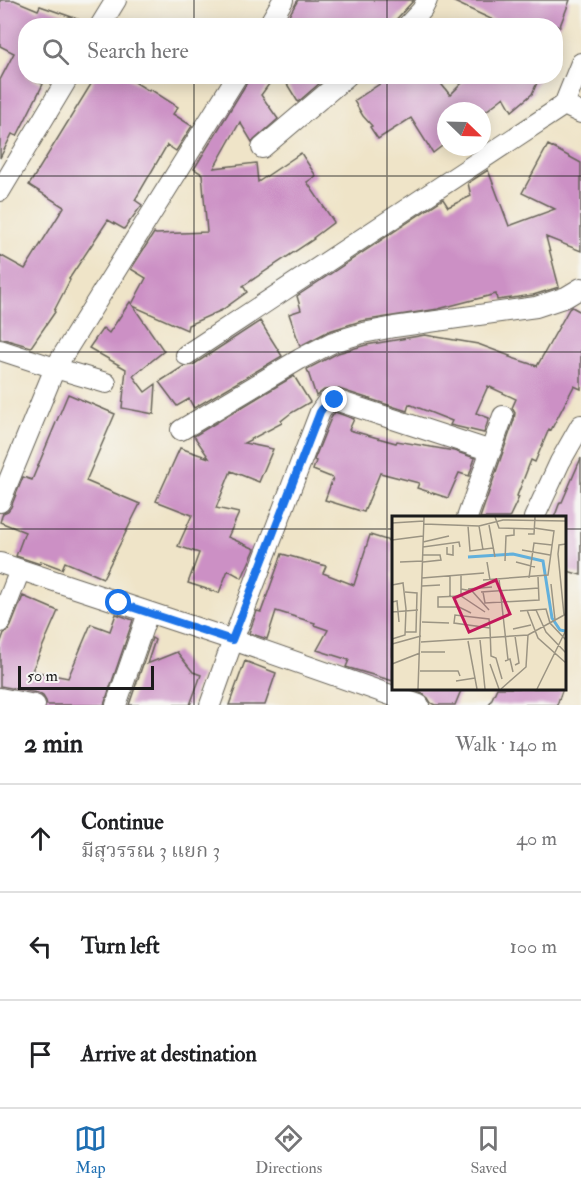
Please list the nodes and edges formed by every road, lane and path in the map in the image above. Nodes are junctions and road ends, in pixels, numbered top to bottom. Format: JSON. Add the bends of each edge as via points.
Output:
{"nodes":[{"id":1,"x":116,"y":0,"type":"edge"},
{"id":2,"x":283,"y":0,"type":"edge"},
{"id":3,"x":427,"y":0,"type":"edge"},
{"id":4,"x":105,"y":18,"type":"edge"},
{"id":5,"x":273,"y":18,"type":"edge"},
{"id":6,"x":414,"y":18,"type":"edge"},
{"id":7,"x":581,"y":63,"type":"edge"},
{"id":8,"x":64,"y":84,"type":"edge"},
{"id":9,"x":232,"y":84,"type":"edge"},
{"id":10,"x":337,"y":84,"type":"edge"},
{"id":11,"x":572,"y":109,"type":"edge"},
{"id":12,"x":262,"y":148,"type":"dead end"},
{"id":13,"x":0,"y":191,"type":"edge"},
{"id":14,"x":581,"y":288,"type":"edge"},
{"id":15,"x":0,"y":350,"type":"edge"},
{"id":16,"x":186,"y":356,"type":"dead end"},
{"id":17,"x":55,"y":368,"type":"junction"},
{"id":18,"x":106,"y":383,"type":"dead end"},
{"id":19,"x":503,"y":416,"type":"dead end"},
{"id":20,"x":581,"y":425,"type":"edge"},
{"id":21,"x":181,"y":430,"type":"dead end"},
{"id":22,"x":491,"y":451,"type":"junction"},
{"id":23,"x":0,"y":502,"type":"edge"},
{"id":24,"x":468,"y":516,"type":"edge"},
{"id":25,"x":535,"y":516,"type":"edge"},
{"id":26,"x":0,"y":563,"type":"edge"},
{"id":27,"x":20,"y":570,"type":"junction"},
{"id":28,"x":148,"y":613,"type":"junction"},
{"id":29,"x":0,"y":622,"type":"edge"},
{"id":30,"x":232,"y":640,"type":"junction"},
{"id":31,"x":0,"y":698,"type":"edge"},
{"id":32,"x":408,"y":699,"type":"edge"},
{"id":33,"x":35,"y":705,"type":"edge"},
{"id":34,"x":116,"y":705,"type":"edge"},
{"id":35,"x":210,"y":705,"type":"edge"}],
"edges":[{"from":1,"to":4,"type":"street"},
{"from":2,"to":5,"type":"street"},
{"from":3,"to":6,"type":"street"},
{"from":7,"to":11,"type":"street"},
{"from":8,"to":13,"type":"street"},
{"from":9,"to":17,"type":"street"},
{"from":10,"to":12,"type":"street"},
{"from":11,"to":16,"type":"street"},
{"from":14,"to":21,"type":"street","via":[[537,307],[394,327],[333,342]]},
{"from":15,"to":17,"type":"street"},
{"from":17,"to":18,"type":"street"},
{"from":17,"to":23,"type":"street"},
{"from":19,"to":22,"type":"street"},
{"from":20,"to":25,"type":"street"},
{"from":22,"to":24,"type":"street"},
{"from":22,"to":30,"type":"street","via":[[335,400],[327,402]]},
{"from":26,"to":27,"type":"street"},
{"from":27,"to":28,"type":"street"},
{"from":27,"to":29,"type":"street"},
{"from":28,"to":30,"type":"street"},
{"from":28,"to":34,"type":"street"},
{"from":30,"to":32,"type":"street"},
{"from":30,"to":35,"type":"street"},
{"from":31,"to":33,"type":"street"}]}
